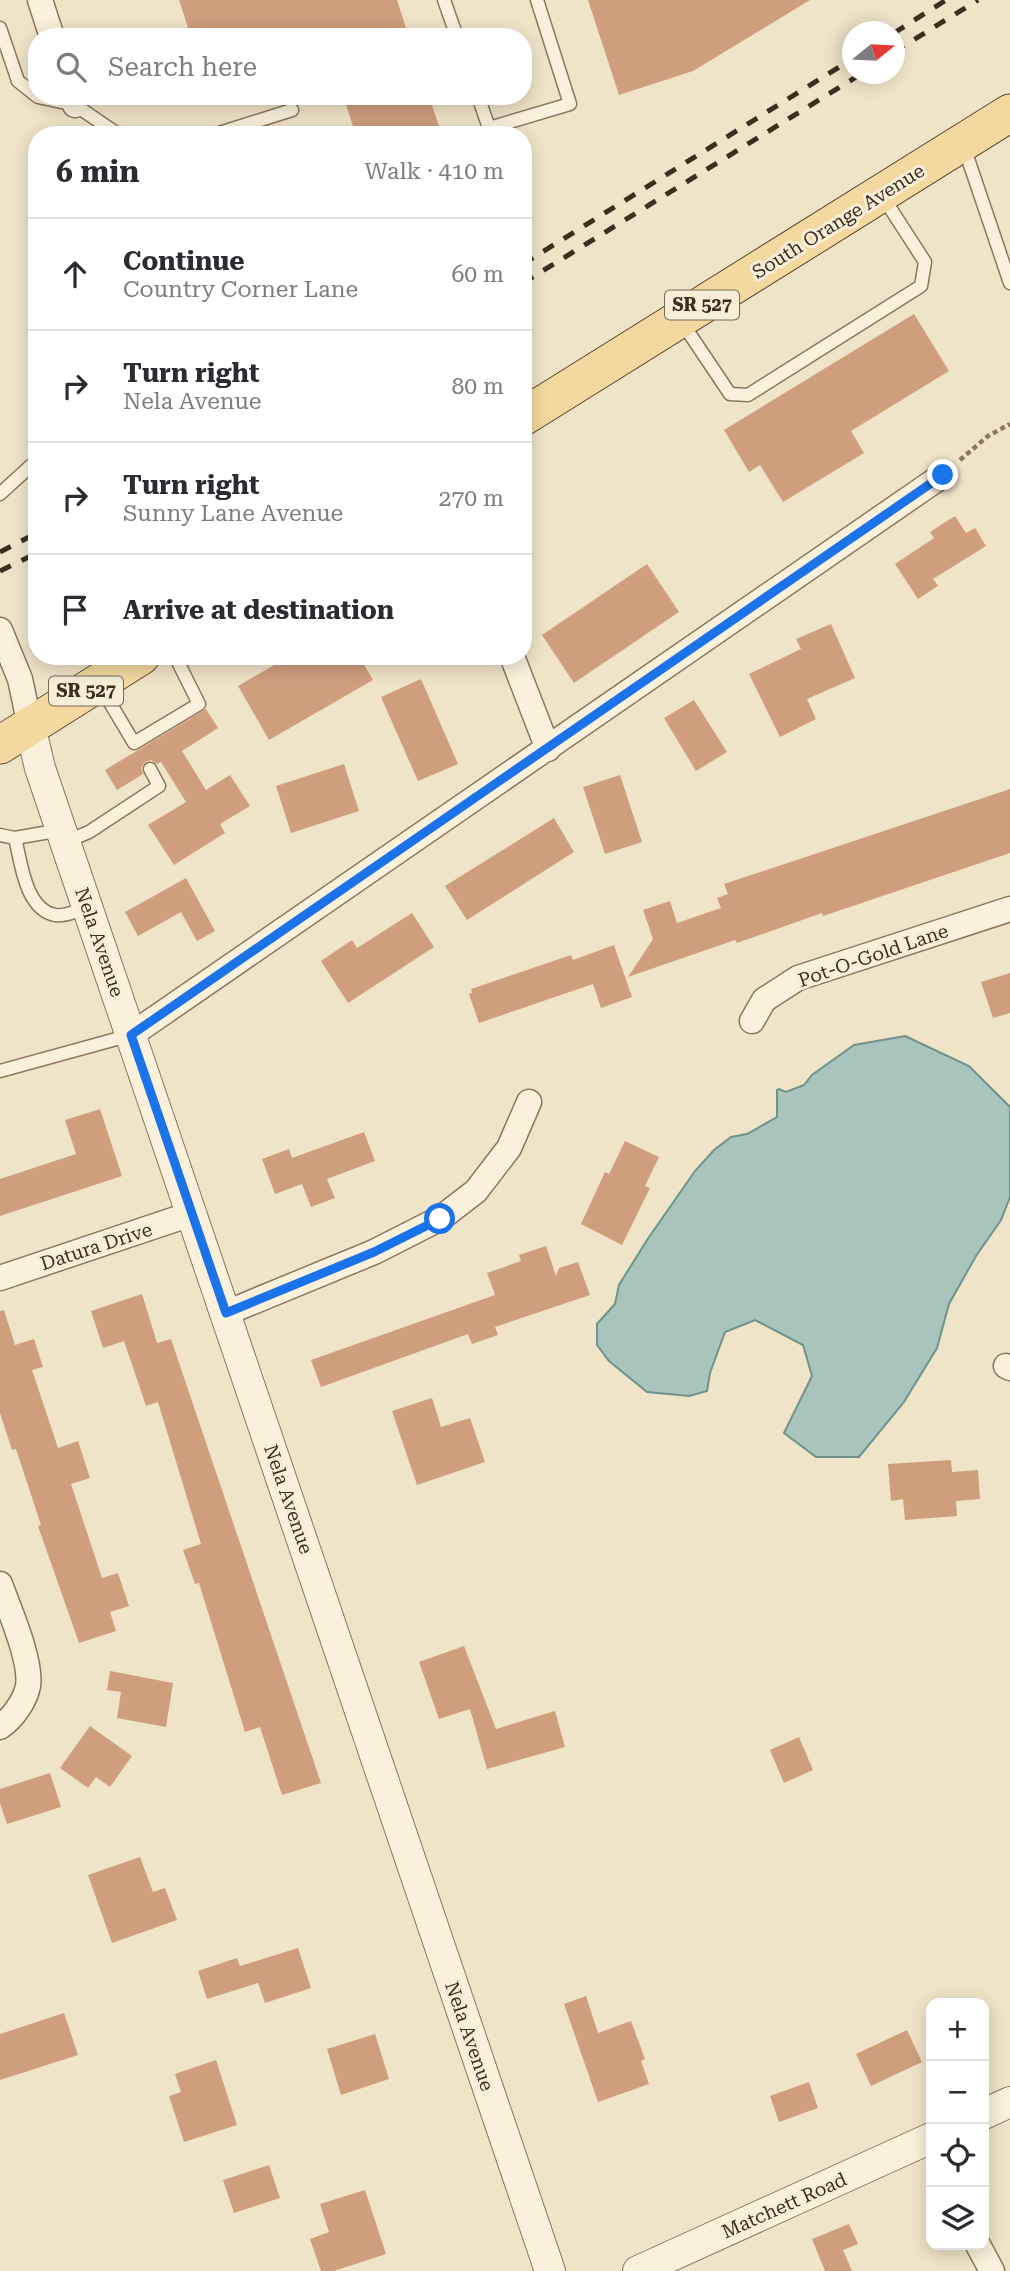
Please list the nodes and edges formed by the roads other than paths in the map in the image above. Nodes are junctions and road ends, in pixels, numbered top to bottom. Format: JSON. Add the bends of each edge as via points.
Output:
{"nodes":[{"id":1,"x":40,"y":0,"type":"edge"},
{"id":2,"x":444,"y":0,"type":"edge"},
{"id":3,"x":537,"y":0,"type":"edge"},
{"id":4,"x":0,"y":28,"type":"edge"},
{"id":5,"x":49,"y":28,"type":"edge"},
{"id":6,"x":454,"y":28,"type":"edge"},
{"id":7,"x":28,"y":89,"type":"edge"},
{"id":8,"x":79,"y":105,"type":"edge"},
{"id":9,"x":481,"y":105,"type":"edge"},
{"id":10,"x":292,"y":110,"type":"dead end"},
{"id":11,"x":1010,"y":113,"type":"edge"},
{"id":12,"x":107,"y":126,"type":"edge"},
{"id":13,"x":241,"y":126,"type":"edge"},
{"id":14,"x":488,"y":126,"type":"edge"},
{"id":15,"x":496,"y":126,"type":"edge"},
{"id":16,"x":963,"y":143,"type":"junction"},
{"id":17,"x":881,"y":194,"type":"junction"},
{"id":18,"x":1010,"y":283,"type":"edge"},
{"id":19,"x":680,"y":319,"type":"junction"},
{"id":20,"x":532,"y":411,"type":"edge"},
{"id":21,"x":28,"y":468,"type":"edge"},
{"id":22,"x":943,"y":475,"type":"road end"},
{"id":23,"x":0,"y":494,"type":"edge"},
{"id":24,"x":0,"y":630,"type":"edge"},
{"id":25,"x":127,"y":665,"type":"edge"},
{"id":26,"x":180,"y":665,"type":"edge"},
{"id":27,"x":515,"y":665,"type":"edge"},
{"id":28,"x":98,"y":683,"type":"junction"},
{"id":29,"x":30,"y":726,"type":"junction"},
{"id":30,"x":0,"y":745,"type":"edge"},
{"id":31,"x":548,"y":749,"type":"junction"},
{"id":32,"x":150,"y":769,"type":"dead end"},
{"id":33,"x":0,"y":835,"type":"edge"},
{"id":34,"x":63,"y":836,"type":"junction"},
{"id":35,"x":15,"y":838,"type":"junction"},
{"id":36,"x":88,"y":908,"type":"junction"},
{"id":37,"x":1010,"y":909,"type":"edge"},
{"id":38,"x":752,"y":1021,"type":"dead end"},
{"id":39,"x":131,"y":1035,"type":"junction"},
{"id":40,"x":0,"y":1071,"type":"edge"},
{"id":41,"x":529,"y":1102,"type":"dead end"},
{"id":42,"x":191,"y":1214,"type":"junction"},
{"id":43,"x":0,"y":1278,"type":"edge"},
{"id":44,"x":226,"y":1313,"type":"junction"},
{"id":45,"x":0,"y":1584,"type":"edge"},
{"id":46,"x":0,"y":1727,"type":"edge"},
{"id":47,"x":1010,"y":2102,"type":"edge"},
{"id":48,"x":989,"y":2112,"type":"edge"},
{"id":49,"x":926,"y":2147,"type":"edge"},
{"id":50,"x":981,"y":2250,"type":"edge"},
{"id":51,"x":550,"y":2271,"type":"edge"},
{"id":52,"x":638,"y":2271,"type":"edge"},
{"id":53,"x":992,"y":2271,"type":"edge"}],
"edges":[{"from":1,"to":5,"type":"street"},
{"from":2,"to":6,"type":"lane"},
{"from":3,"to":15,"type":"lane","via":[[570,104]]},
{"from":4,"to":7,"type":"lane","via":[[18,81]]},
{"from":8,"to":12,"type":"lane"},
{"from":9,"to":14,"type":"lane"},
{"from":10,"to":13,"type":"lane"},
{"from":11,"to":16,"type":"main road","name":"South Orange Avenue","number":"SR 527"},
{"from":16,"to":17,"type":"main road","name":"South Orange Avenue","number":"SR 527"},
{"from":16,"to":18,"type":"lane"},
{"from":17,"to":19,"type":"main road","name":"South Orange Avenue","number":"SR 527"},
{"from":17,"to":19,"type":"lane","via":[[925,262],[921,286],[748,395],[730,394]]},
{"from":19,"to":20,"type":"main road","name":"South Orange Avenue","number":"SR 527"},
{"from":21,"to":23,"type":"lane"},
{"from":22,"to":31,"type":"street"},
{"from":24,"to":29,"type":"street","via":[[20,679]]},
{"from":25,"to":28,"type":"main road","number":"SR 527"},
{"from":26,"to":28,"type":"lane","via":[[199,704],[136,746]]},
{"from":27,"to":31,"type":"street"},
{"from":28,"to":29,"type":"main road","number":"SR 527"},
{"from":29,"to":30,"type":"main road","number":"SR 527"},
{"from":29,"to":34,"type":"street","name":"Nela Avenue"},
{"from":31,"to":39,"type":"street"},
{"from":32,"to":34,"type":"lane","via":[[159,786],[89,831]]},
{"from":33,"to":35,"type":"lane"},
{"from":34,"to":35,"type":"lane"},
{"from":34,"to":36,"type":"street","name":"Nela Avenue"},
{"from":35,"to":36,"type":"lane","via":[[31,894],[40,907],[56,915]]},
{"from":36,"to":39,"type":"street","name":"Nela Avenue"},
{"from":37,"to":38,"type":"street","name":"Pot-O-Gold Lane","via":[[798,978],[764,1000]]},
{"from":39,"to":40,"type":"lane"},
{"from":39,"to":42,"type":"street","name":"Nela Avenue"},
{"from":41,"to":44,"type":"street","via":[[509,1148],[476,1191],[440,1219],[374,1252]]},
{"from":42,"to":43,"type":"street","name":"Datura Drive"},
{"from":42,"to":44,"type":"street","name":"Nela Avenue"},
{"from":44,"to":51,"type":"street","name":"Nela Avenue"},
{"from":45,"to":46,"type":"street","via":[[24,1655],[28,1685],[19,1707]]},
{"from":47,"to":48,"type":"street"},
{"from":49,"to":52,"type":"street","name":"Matchett Road"},
{"from":50,"to":53,"type":"street"}]}
